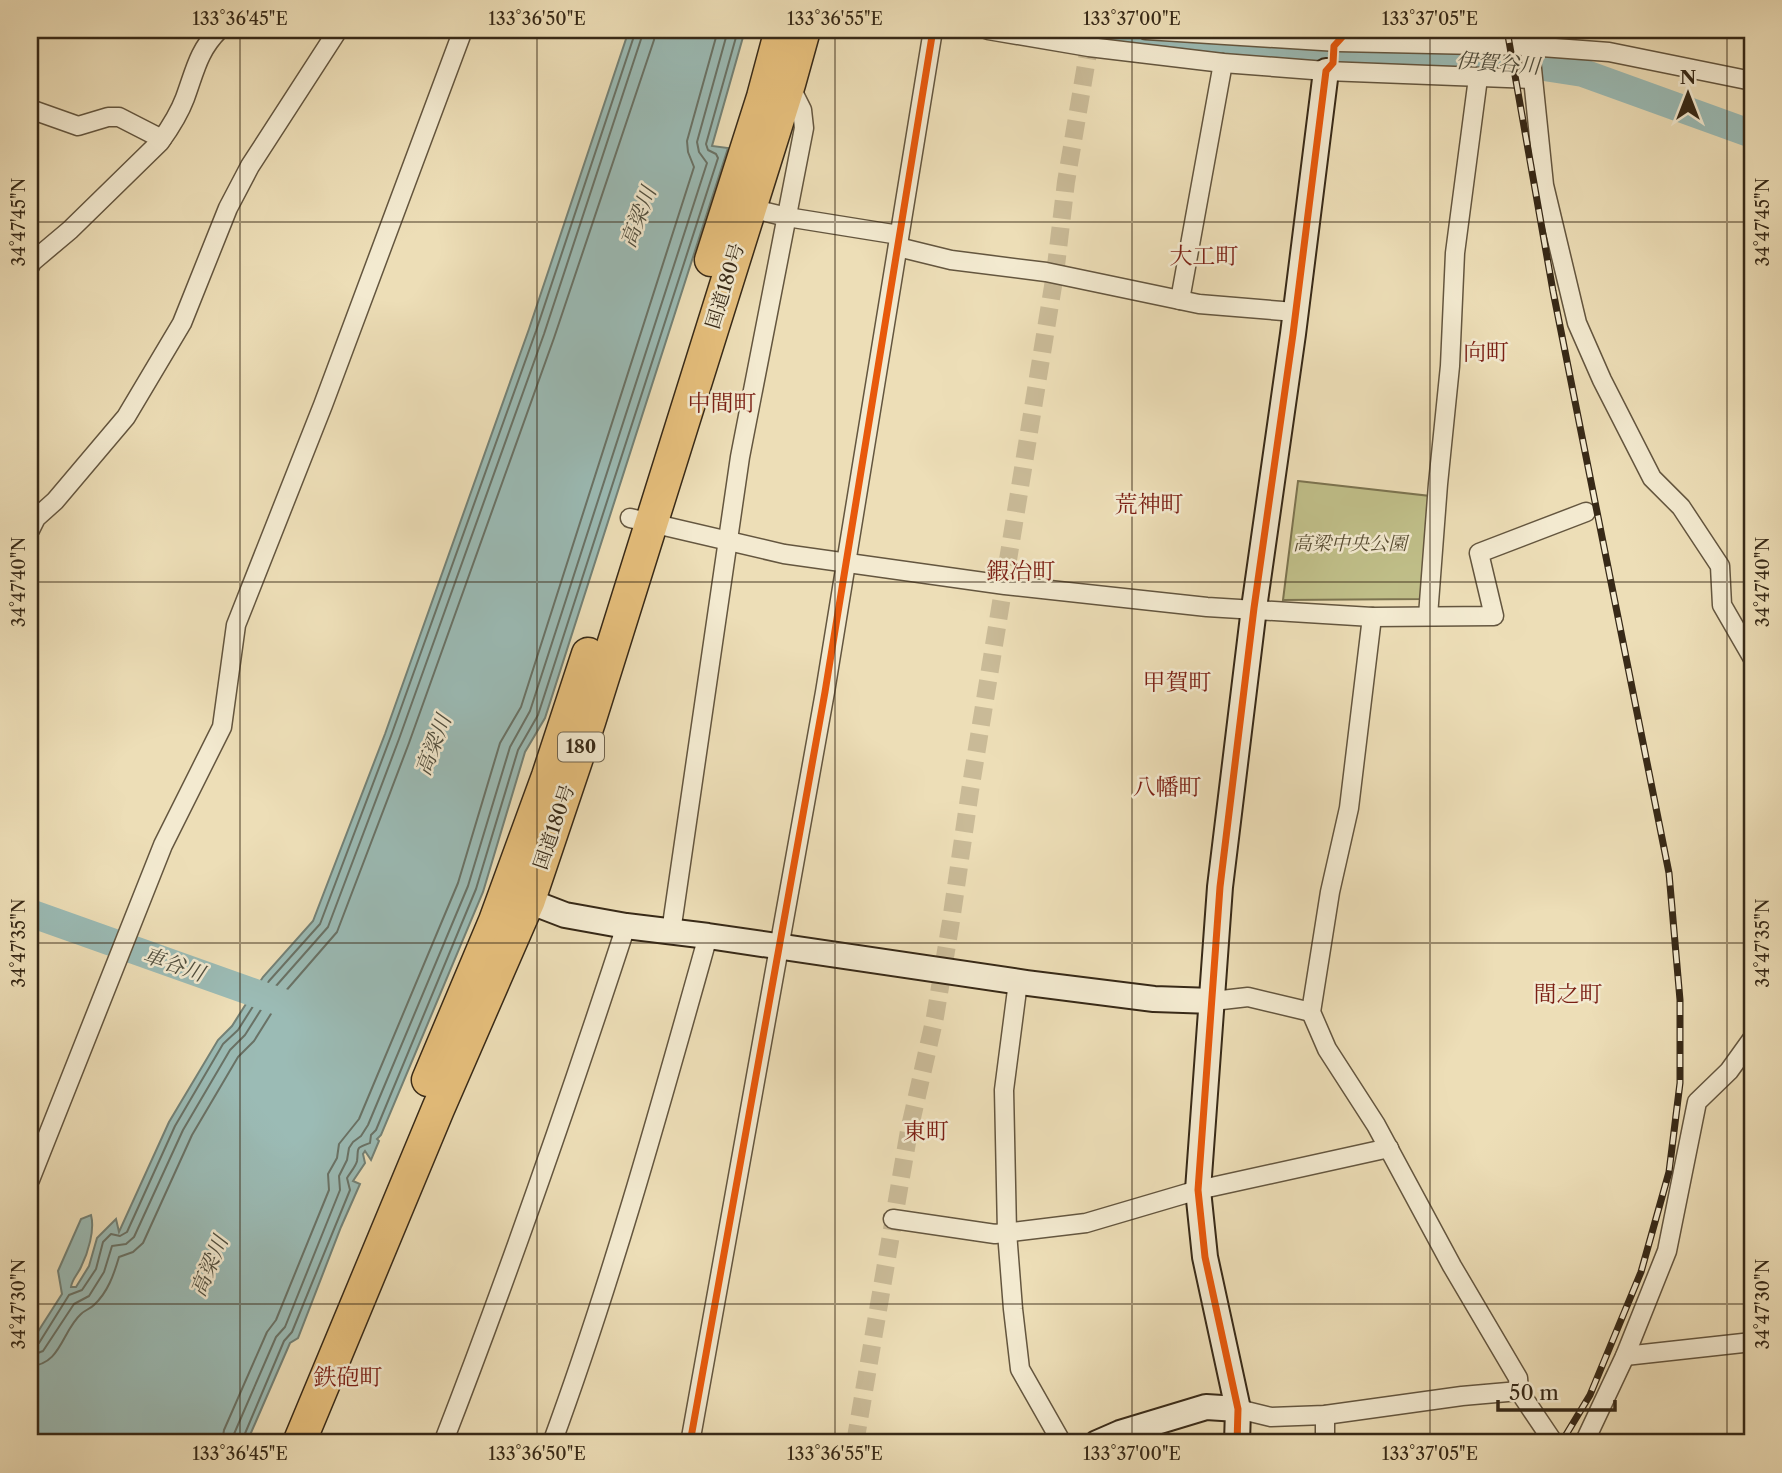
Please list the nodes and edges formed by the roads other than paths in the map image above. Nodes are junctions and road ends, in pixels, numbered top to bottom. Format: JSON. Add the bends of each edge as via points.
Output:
{"nodes":[{"id":1,"x":219,"y":30,"type":"edge"},
{"id":2,"x":338,"y":30,"type":"edge"},
{"id":3,"x":463,"y":30,"type":"edge"},
{"id":4,"x":781,"y":30,"type":"edge"},
{"id":5,"x":804,"y":30,"type":"edge"},
{"id":6,"x":933,"y":30,"type":"edge"},
{"id":7,"x":988,"y":30,"type":"edge"},
{"id":8,"x":1033,"y":33,"type":"edge"},
{"id":9,"x":1528,"y":38,"type":"edge"},
{"id":10,"x":1155,"y":39,"type":"edge"},
{"id":11,"x":1335,"y":50,"type":"edge"},
{"id":12,"x":1223,"y":63,"type":"junction"},
{"id":13,"x":1478,"y":78,"type":"junction"},
{"id":14,"x":1531,"y":78,"type":"junction"},
{"id":15,"x":1752,"y":81,"type":"edge"},
{"id":16,"x":789,"y":84,"type":"junction"},
{"id":17,"x":30,"y":109,"type":"edge"},
{"id":18,"x":162,"y":139,"type":"junction"},
{"id":19,"x":749,"y":208,"type":"junction"},
{"id":20,"x":787,"y":217,"type":"junction"},
{"id":21,"x":899,"y":241,"type":"junction"},
{"id":22,"x":30,"y":266,"type":"edge"},
{"id":23,"x":1180,"y":300,"type":"junction"},
{"id":24,"x":1296,"y":312,"type":"junction"},
{"id":25,"x":1586,"y":512,"type":"dead end"},
{"id":26,"x":640,"y":520,"type":"junction"},
{"id":27,"x":30,"y":530,"type":"edge"},
{"id":28,"x":727,"y":542,"type":"junction"},
{"id":29,"x":846,"y":564,"type":"junction"},
{"id":30,"x":1254,"y":608,"type":"junction"},
{"id":31,"x":1428,"y":616,"type":"junction"},
{"id":32,"x":1372,"y":617,"type":"junction"},
{"id":33,"x":1752,"y":657,"type":"edge"},
{"id":34,"x":517,"y":896,"type":"junction"},
{"id":35,"x":626,"y":926,"type":"junction"},
{"id":36,"x":671,"y":932,"type":"junction"},
{"id":37,"x":708,"y":936,"type":"junction"},
{"id":38,"x":779,"y":947,"type":"junction"},
{"id":39,"x":1018,"y":982,"type":"junction"},
{"id":40,"x":1213,"y":1001,"type":"junction"},
{"id":41,"x":1311,"y":1012,"type":"junction"},
{"id":42,"x":1752,"y":1039,"type":"edge"},
{"id":43,"x":1389,"y":1148,"type":"junction"},
{"id":44,"x":30,"y":1180,"type":"edge"},
{"id":45,"x":1198,"y":1190,"type":"junction"},
{"id":46,"x":893,"y":1219,"type":"dead end"},
{"id":47,"x":1007,"y":1232,"type":"junction"},
{"id":48,"x":1752,"y":1342,"type":"edge"},
{"id":49,"x":1625,"y":1356,"type":"junction"},
{"id":50,"x":1519,"y":1391,"type":"junction"},
{"id":51,"x":1238,"y":1409,"type":"junction"},
{"id":52,"x":1325,"y":1415,"type":"junction"},
{"id":53,"x":276,"y":1443,"type":"edge"},
{"id":54,"x":299,"y":1443,"type":"edge"},
{"id":55,"x":443,"y":1443,"type":"edge"},
{"id":56,"x":552,"y":1443,"type":"edge"},
{"id":57,"x":690,"y":1443,"type":"edge"},
{"id":58,"x":1062,"y":1443,"type":"edge"},
{"id":59,"x":1097,"y":1443,"type":"edge"},
{"id":60,"x":1237,"y":1443,"type":"edge"},
{"id":61,"x":1325,"y":1443,"type":"edge"},
{"id":62,"x":1554,"y":1443,"type":"edge"},
{"id":63,"x":1584,"y":1443,"type":"edge"}],
"edges":[{"from":1,"to":18,"type":"street","via":[[199,55],[184,102]]},
{"from":2,"to":27,"type":"street","via":[[250,166],[182,323],[126,417]]},
{"from":3,"to":44,"type":"street","via":[[236,625],[222,727],[163,845]]},
{"from":4,"to":26,"type":"highway","name":"国道180号","number":"180"},
{"from":5,"to":16,"type":"highway","name":"国道180号","number":"180"},
{"from":6,"to":21,"type":"street"},
{"from":7,"to":8,"type":"street"},
{"from":8,"to":10,"type":"street"},
{"from":9,"to":11,"type":"street"},
{"from":9,"to":14,"type":"street"},
{"from":9,"to":15,"type":"street"},
{"from":10,"to":11,"type":"street"},
{"from":10,"to":12,"type":"street"},
{"from":11,"to":12,"type":"street"},
{"from":11,"to":13,"type":"street"},
{"from":11,"to":24,"type":"street"},
{"from":12,"to":23,"type":"street"},
{"from":13,"to":14,"type":"street"},
{"from":13,"to":31,"type":"street","via":[[1455,253]]},
{"from":14,"to":33,"type":"street","via":[[1544,185],[1577,323],[1652,478],[1681,508],[1720,566],[1722,605]]},
{"from":16,"to":19,"type":"highway","name":"国道180号","number":"180"},
{"from":16,"to":20,"type":"street","via":[[802,110],[804,128]]},
{"from":17,"to":18,"type":"street","via":[[78,126],[119,117]]},
{"from":18,"to":22,"type":"street"},
{"from":19,"to":20,"type":"street"},
{"from":19,"to":26,"type":"highway","name":"国道180号","number":"180"},
{"from":20,"to":21,"type":"street"},
{"from":20,"to":28,"type":"street"},
{"from":21,"to":23,"type":"street","via":[[951,260],[1046,272]]},
{"from":21,"to":29,"type":"street"},
{"from":23,"to":24,"type":"street"},
{"from":24,"to":30,"type":"street"},
{"from":25,"to":31,"type":"street","via":[[1479,553],[1494,616]]},
{"from":26,"to":28,"type":"street"},
{"from":26,"to":34,"type":"highway","name":"国道180号","number":"180","via":[[589,722]]},
{"from":28,"to":29,"type":"street"},
{"from":28,"to":36,"type":"street"},
{"from":29,"to":30,"type":"street","via":[[1207,607]]},
{"from":29,"to":38,"type":"street"},
{"from":30,"to":32,"type":"street"},
{"from":30,"to":40,"type":"street","via":[[1220,887]]},
{"from":31,"to":32,"type":"street"},
{"from":32,"to":41,"type":"street","via":[[1349,808],[1329,892]]},
{"from":34,"to":35,"type":"street","via":[[565,915]]},
{"from":34,"to":53,"type":"highway","name":"国道180号","number":"180"},
{"from":34,"to":54,"type":"highway","name":"国道180号","number":"180","via":[[438,1109]]},
{"from":35,"to":36,"type":"street"},
{"from":35,"to":55,"type":"street","via":[[565,1111]]},
{"from":36,"to":37,"type":"street"},
{"from":37,"to":38,"type":"street"},
{"from":37,"to":56,"type":"street","via":[[643,1168]]},
{"from":38,"to":39,"type":"street"},
{"from":38,"to":57,"type":"street"},
{"from":39,"to":40,"type":"street","via":[[1154,999]]},
{"from":39,"to":47,"type":"street","via":[[1004,1090]]},
{"from":40,"to":41,"type":"street","via":[[1248,997]]},
{"from":40,"to":45,"type":"street"},
{"from":41,"to":43,"type":"street","via":[[1327,1049]]},
{"from":42,"to":49,"type":"street","via":[[1729,1071],[1696,1102],[1667,1251]]},
{"from":43,"to":45,"type":"street"},
{"from":43,"to":50,"type":"street","via":[[1518,1378]]},
{"from":45,"to":47,"type":"street","via":[[1086,1223]]},
{"from":45,"to":51,"type":"street","via":[[1205,1257]]},
{"from":46,"to":47,"type":"street"},
{"from":47,"to":58,"type":"street","via":[[1020,1369]]},
{"from":48,"to":49,"type":"street"},
{"from":49,"to":63,"type":"street"},
{"from":50,"to":52,"type":"street"},
{"from":50,"to":62,"type":"street"},
{"from":51,"to":52,"type":"street","via":[[1271,1417]]},
{"from":51,"to":59,"type":"street","via":[[1206,1407]]},
{"from":51,"to":60,"type":"street"},
{"from":52,"to":61,"type":"street"}]}
